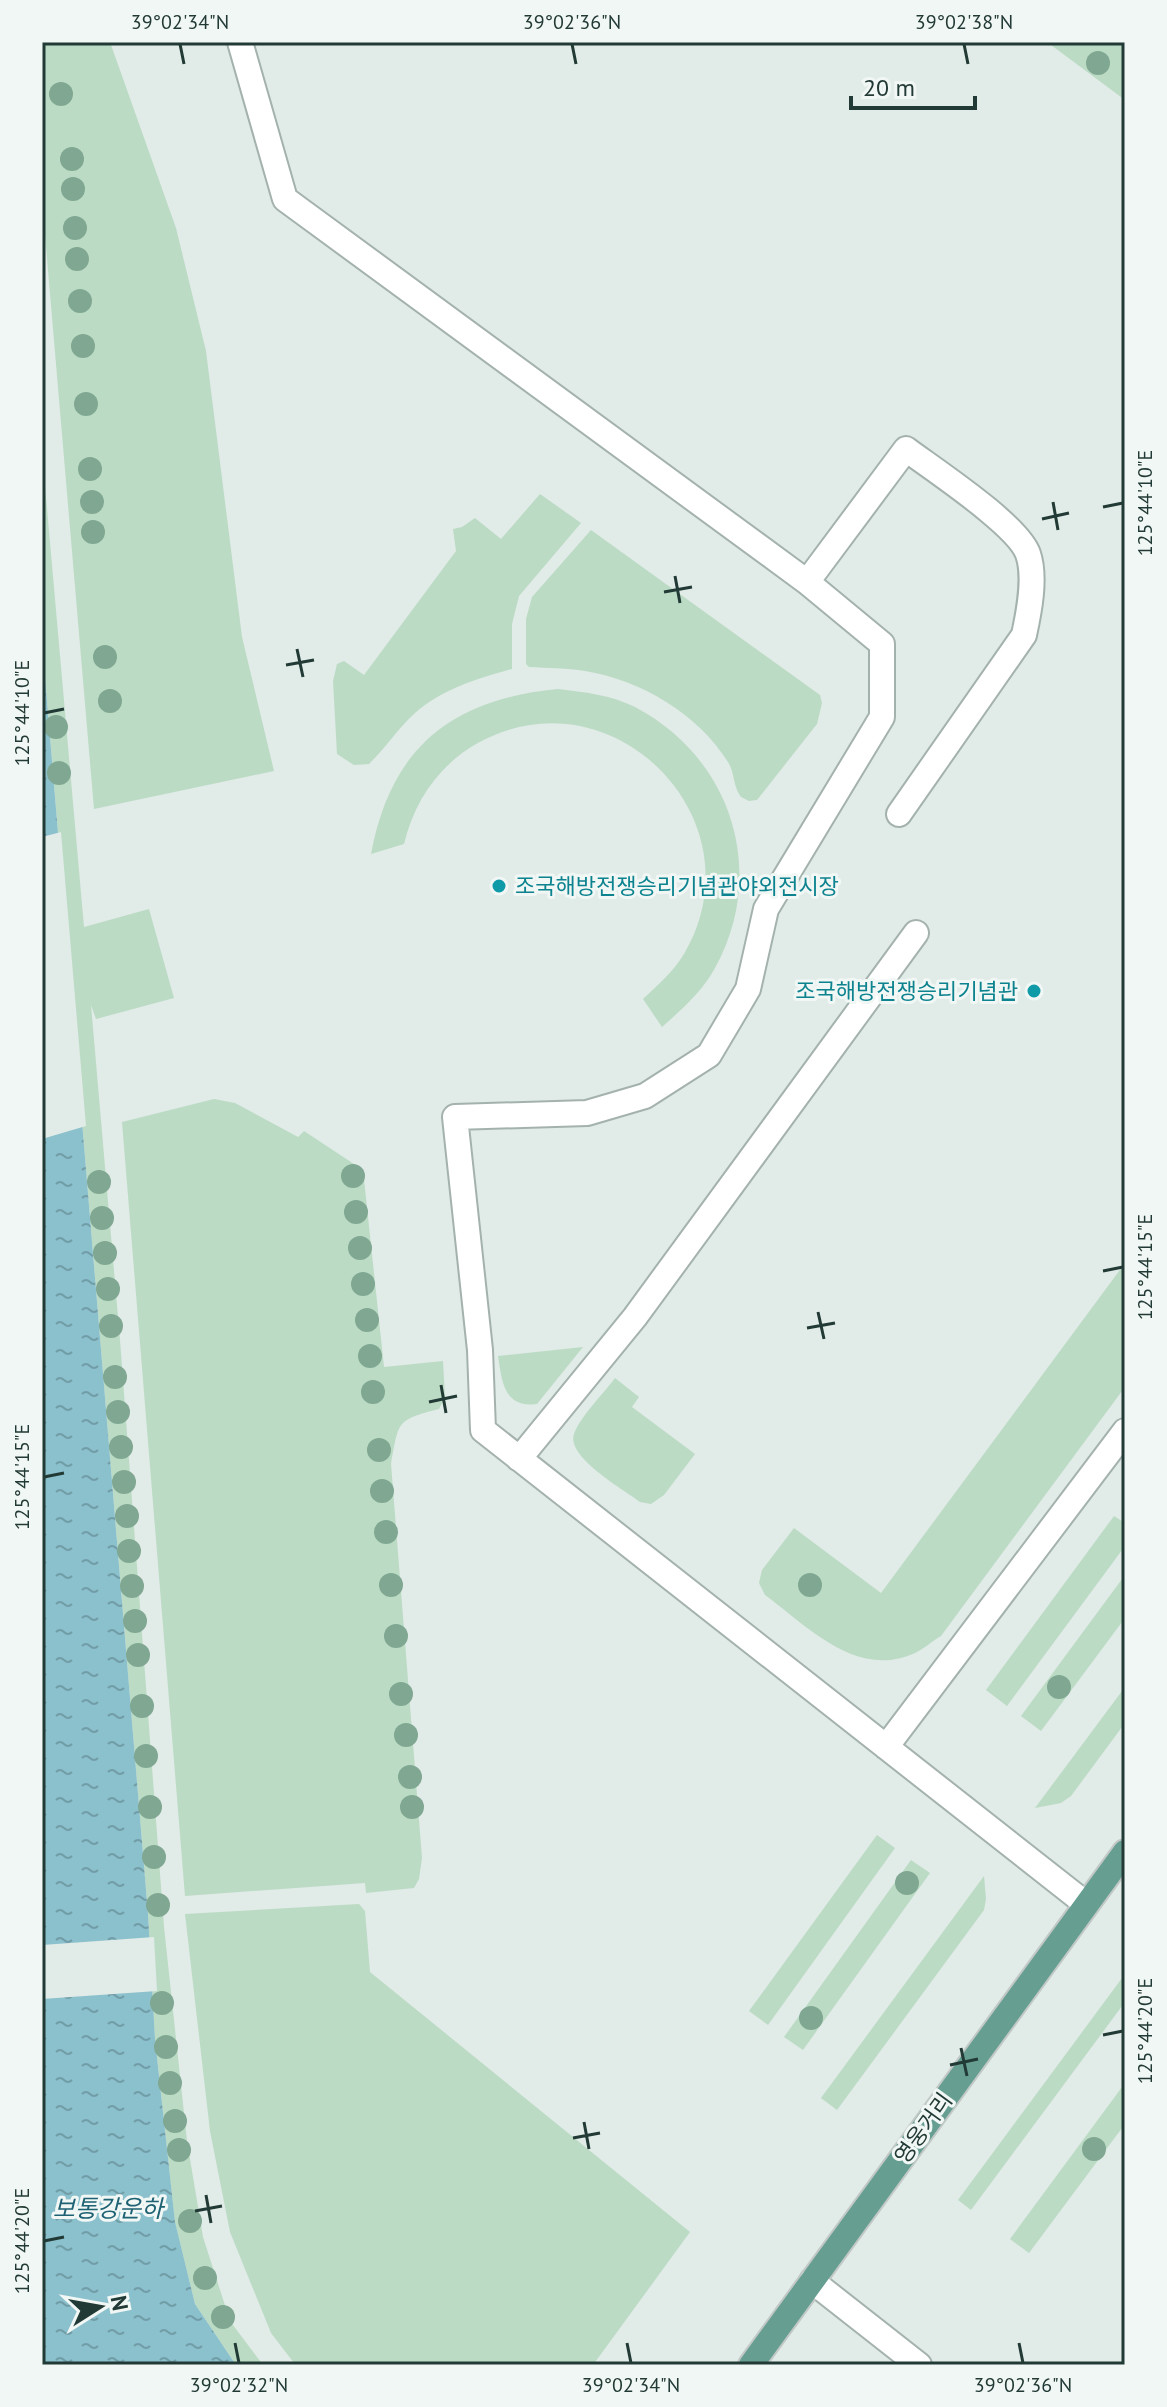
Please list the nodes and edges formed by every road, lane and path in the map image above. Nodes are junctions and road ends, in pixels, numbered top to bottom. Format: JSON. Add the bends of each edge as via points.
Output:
{"nodes":[{"id":1,"x":240,"y":42,"type":"edge"},
{"id":2,"x":807,"y":582,"type":"junction"},
{"id":3,"x":899,"y":814,"type":"dead end"},
{"id":4,"x":916,"y":933,"type":"dead end"},
{"id":5,"x":1125,"y":1431,"type":"edge"},
{"id":6,"x":519,"y":1459,"type":"junction"},
{"id":7,"x":886,"y":1747,"type":"junction"},
{"id":8,"x":1125,"y":1852,"type":"edge"},
{"id":9,"x":1086,"y":1904,"type":"junction"},
{"id":10,"x":812,"y":2281,"type":"junction"},
{"id":11,"x":751,"y":2365,"type":"edge"},
{"id":12,"x":919,"y":2365,"type":"edge"}],
"edges":[{"from":1,"to":2,"type":"street","via":[[285,199]]},
{"from":2,"to":3,"type":"street","via":[[906,449],[1012,530],[1028,554],[1032,601],[1024,635]]},
{"from":2,"to":6,"type":"street","via":[[882,644],[882,717],[766,909],[748,989],[709,1055],[645,1096],[587,1113],[455,1117],[480,1350],[483,1430]]},
{"from":4,"to":6,"type":"street","via":[[635,1317]]},
{"from":5,"to":7,"type":"street"},
{"from":6,"to":7,"type":"street"},
{"from":7,"to":9,"type":"street"},
{"from":8,"to":9,"type":"main road","name":"영웅거리"},
{"from":9,"to":10,"type":"main road","name":"영웅거리"},
{"from":10,"to":11,"type":"main road","name":"영웅거리"},
{"from":10,"to":12,"type":"street"}]}
